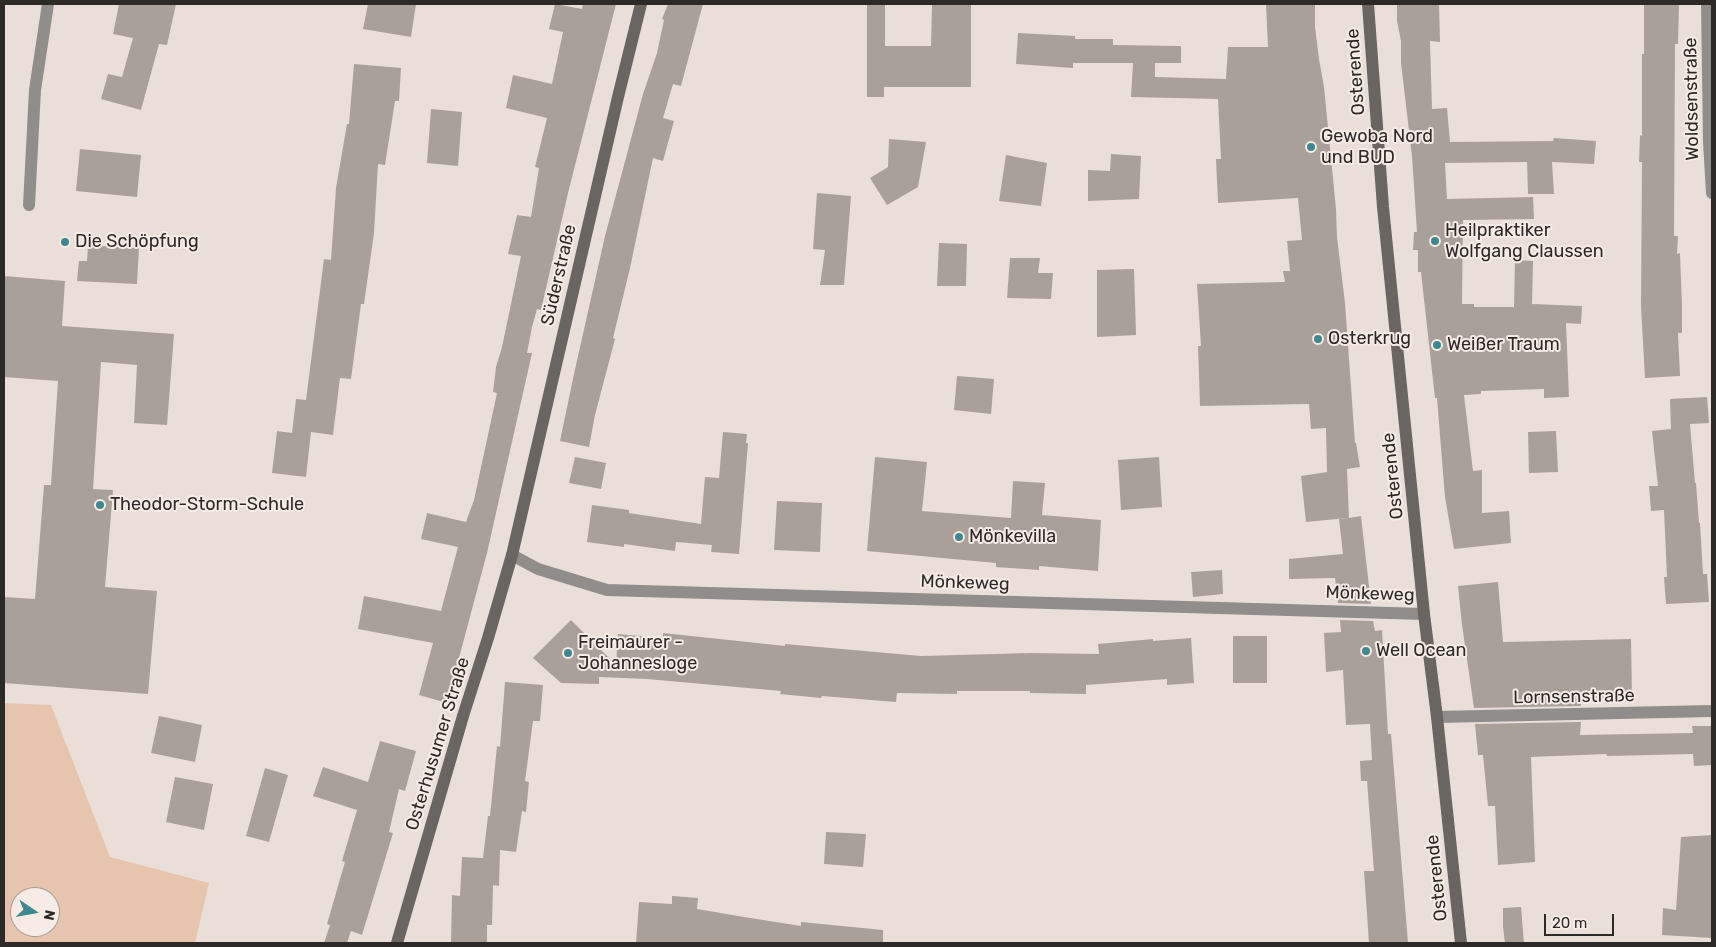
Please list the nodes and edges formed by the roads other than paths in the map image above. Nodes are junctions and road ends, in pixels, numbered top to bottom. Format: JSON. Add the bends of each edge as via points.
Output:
{"nodes":[{"id":1,"x":48,"y":4,"type":"edge"},
{"id":2,"x":641,"y":4,"type":"edge"},
{"id":3,"x":1368,"y":4,"type":"edge"},
{"id":4,"x":1707,"y":4,"type":"edge"},
{"id":5,"x":1712,"y":193,"type":"edge"},
{"id":6,"x":29,"y":205,"type":"dead end"},
{"id":7,"x":512,"y":555,"type":"junction"},
{"id":8,"x":1424,"y":614,"type":"junction"},
{"id":9,"x":1712,"y":711,"type":"edge"},
{"id":10,"x":1438,"y":717,"type":"junction"},
{"id":11,"x":397,"y":943,"type":"edge"},
{"id":12,"x":1461,"y":943,"type":"edge"}],
"edges":[{"from":1,"to":6,"type":"street","via":[[35,90]]},
{"from":2,"to":7,"type":"main road","name":"Süderstraße"},
{"from":3,"to":8,"type":"main road","name":"Osterende","via":[[1383,207]]},
{"from":4,"to":5,"type":"street","name":"Woldsenstraße"},
{"from":7,"to":8,"type":"street","name":"Mönkeweg","via":[[538,569],[607,590]]},
{"from":7,"to":11,"type":"main road","name":"Osterhusumer Straße"},
{"from":8,"to":10,"type":"main road","name":"Osterende"},
{"from":9,"to":10,"type":"street","name":"Lornsenstraße"},
{"from":10,"to":12,"type":"main road","name":"Osterende"}]}
